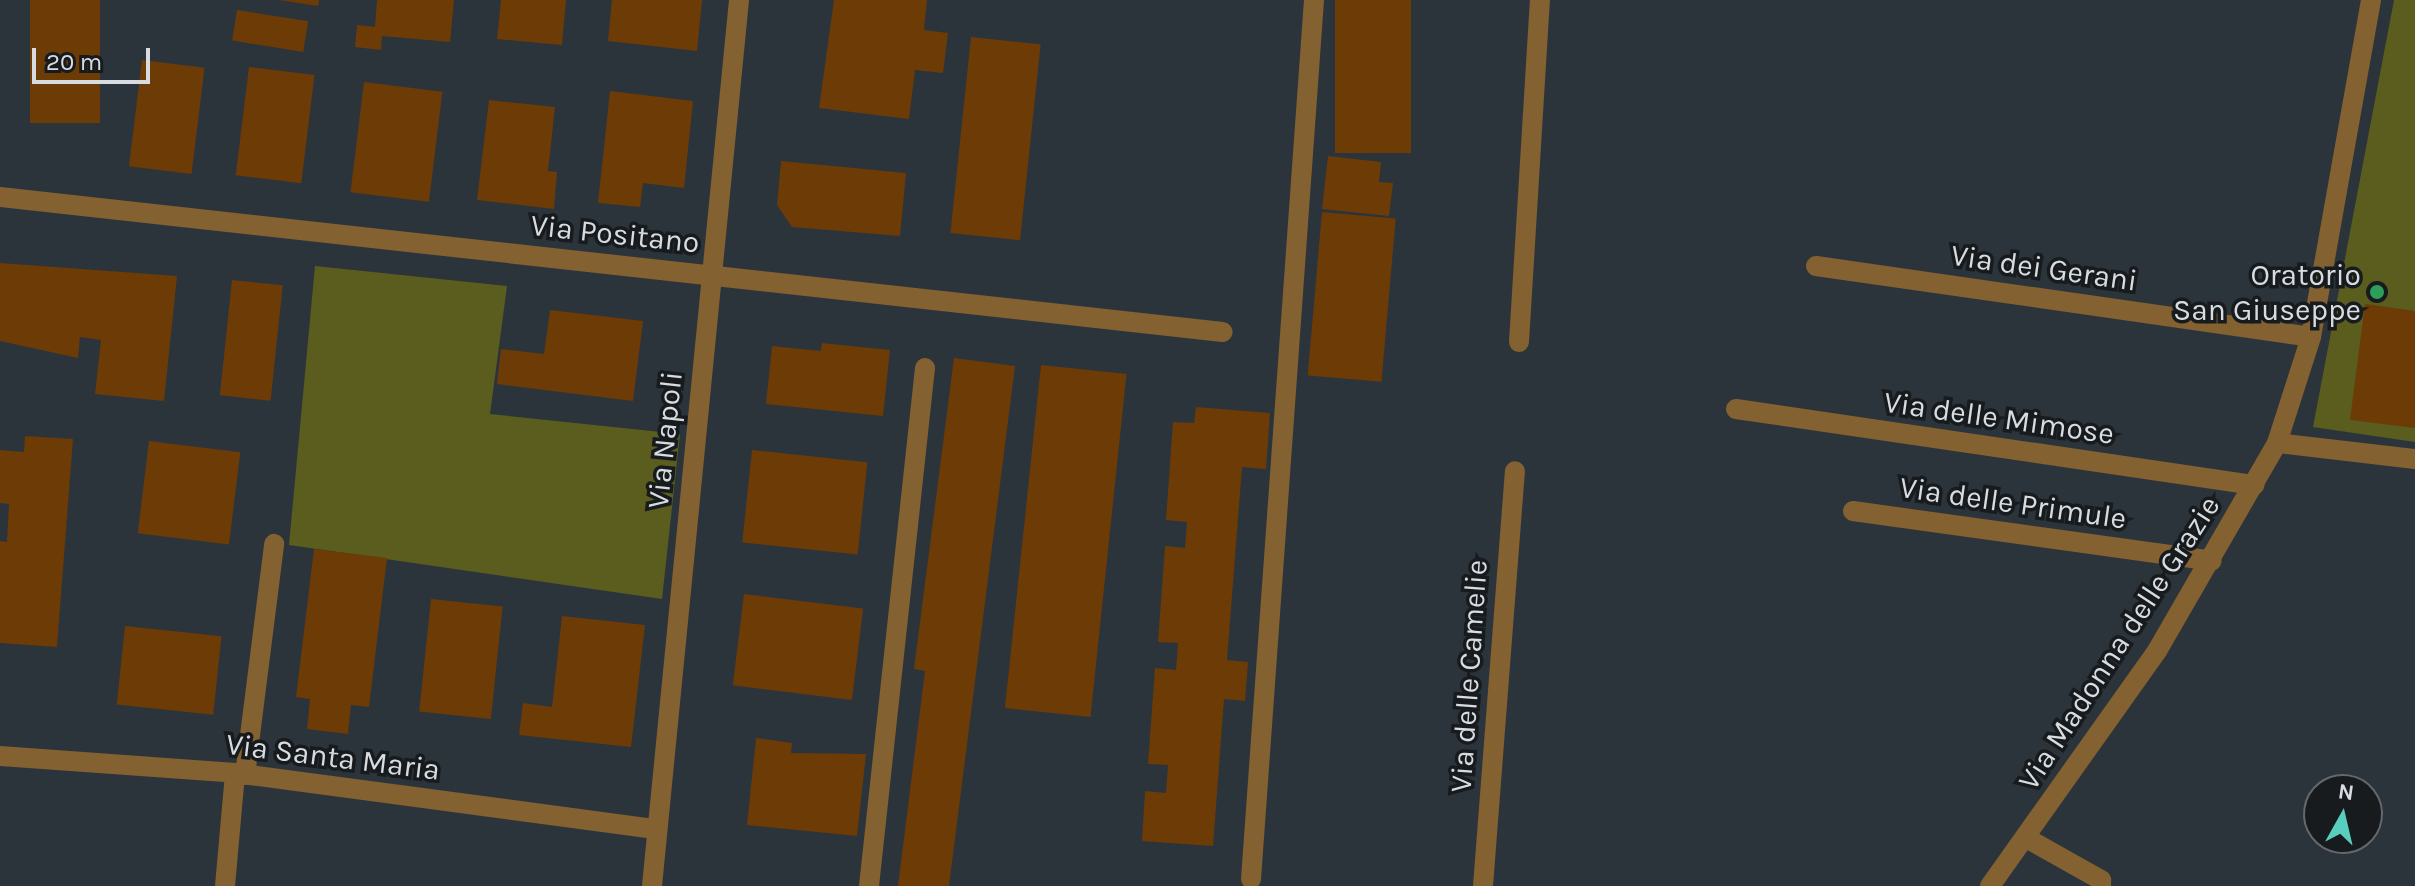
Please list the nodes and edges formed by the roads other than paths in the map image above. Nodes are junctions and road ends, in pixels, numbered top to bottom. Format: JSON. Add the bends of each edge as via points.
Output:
{"nodes":[{"id":1,"x":739,"y":0,"type":"edge"},
{"id":2,"x":1314,"y":0,"type":"edge"},
{"id":3,"x":1540,"y":0,"type":"edge"},
{"id":4,"x":2371,"y":0,"type":"edge"},
{"id":5,"x":0,"y":197,"type":"edge"},
{"id":6,"x":1816,"y":266,"type":"dead end"},
{"id":7,"x":712,"y":275,"type":"junction"},
{"id":8,"x":1223,"y":332,"type":"dead end"},
{"id":9,"x":2311,"y":337,"type":"junction"},
{"id":10,"x":1519,"y":342,"type":"dead end"},
{"id":11,"x":925,"y":368,"type":"dead end"},
{"id":12,"x":1736,"y":409,"type":"dead end"},
{"id":13,"x":2277,"y":443,"type":"junction"},
{"id":14,"x":2415,"y":459,"type":"edge"},
{"id":15,"x":1515,"y":471,"type":"dead end"},
{"id":16,"x":2254,"y":485,"type":"junction"},
{"id":17,"x":1853,"y":511,"type":"dead end"},
{"id":18,"x":274,"y":544,"type":"dead end"},
{"id":19,"x":2212,"y":561,"type":"junction"},
{"id":20,"x":0,"y":756,"type":"edge"},
{"id":21,"x":240,"y":774,"type":"junction"},
{"id":22,"x":657,"y":829,"type":"junction"},
{"id":23,"x":2028,"y":839,"type":"junction"},
{"id":24,"x":1251,"y":879,"type":"dead end"},
{"id":25,"x":225,"y":886,"type":"edge"},
{"id":26,"x":652,"y":886,"type":"edge"},
{"id":27,"x":869,"y":886,"type":"edge"},
{"id":28,"x":1483,"y":886,"type":"edge"},
{"id":29,"x":1990,"y":886,"type":"edge"},
{"id":30,"x":2101,"y":886,"type":"edge"}],
"edges":[{"from":1,"to":7,"type":"street","name":"Via Napoli"},
{"from":2,"to":24,"type":"street"},
{"from":3,"to":10,"type":"street"},
{"from":4,"to":9,"type":"street","name":"Via Madonna delle Grazie"},
{"from":5,"to":7,"type":"street","name":"Via Positano"},
{"from":6,"to":9,"type":"street","name":"Via dei Gerani"},
{"from":7,"to":8,"type":"street","name":"Via Positano"},
{"from":7,"to":22,"type":"street","name":"Via Napoli"},
{"from":9,"to":13,"type":"street","name":"Via Madonna delle Grazie"},
{"from":11,"to":27,"type":"street"},
{"from":12,"to":16,"type":"street","name":"Via delle Mimose"},
{"from":13,"to":14,"type":"street"},
{"from":13,"to":16,"type":"street","name":"Via Madonna delle Grazie"},
{"from":15,"to":28,"type":"street","name":"Via delle Camelie"},
{"from":16,"to":19,"type":"street","name":"Via Madonna delle Grazie"},
{"from":17,"to":19,"type":"street","name":"Via delle Primule"},
{"from":18,"to":21,"type":"street"},
{"from":19,"to":23,"type":"street","name":"Via Madonna delle Grazie"},
{"from":20,"to":21,"type":"street","name":"Via Santa Maria"},
{"from":21,"to":22,"type":"street","name":"Via Santa Maria"},
{"from":21,"to":25,"type":"street"},
{"from":22,"to":26,"type":"street","name":"Via Napoli"},
{"from":23,"to":29,"type":"street","name":"Via Madonna delle Grazie"},
{"from":23,"to":30,"type":"street","via":[[2101,880]]}]}
